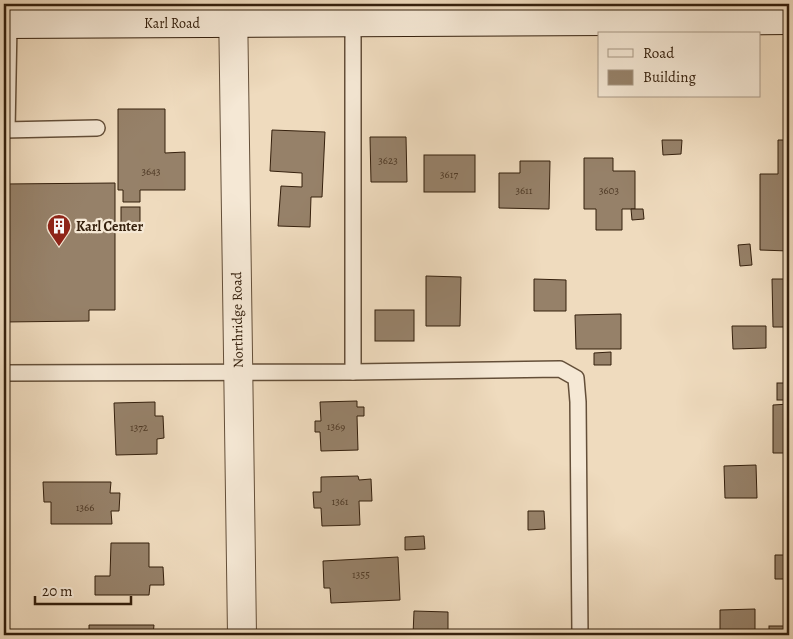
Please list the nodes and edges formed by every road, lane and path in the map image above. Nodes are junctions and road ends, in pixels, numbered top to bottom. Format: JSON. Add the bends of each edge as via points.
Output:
{"nodes":[{"id":1,"x":234,"y":13,"type":"edge"},
{"id":2,"x":789,"y":20,"type":"edge"},
{"id":3,"x":353,"y":22,"type":"junction"},
{"id":4,"x":6,"y":24,"type":"edge"},
{"id":5,"x":97,"y":128,"type":"dead end"},
{"id":6,"x":5,"y":130,"type":"edge"},
{"id":7,"x":238,"y":372,"type":"junction"},
{"id":8,"x":353,"y":372,"type":"junction"},
{"id":9,"x":4,"y":373,"type":"edge"},
{"id":10,"x":242,"y":635,"type":"edge"},
{"id":11,"x":580,"y":635,"type":"edge"}],
"edges":[{"from":1,"to":3,"type":"main road","name":"Karl Road"},
{"from":1,"to":4,"type":"main road","name":"Karl Road"},
{"from":1,"to":7,"type":"main road","name":"Northridge Road"},
{"from":2,"to":3,"type":"main road","name":"Karl Road"},
{"from":3,"to":8,"type":"lane"},
{"from":4,"to":6,"type":"lane"},
{"from":5,"to":6,"type":"lane"},
{"from":7,"to":8,"type":"lane"},
{"from":7,"to":9,"type":"lane"},
{"from":7,"to":10,"type":"main road","name":"Northridge Road"},
{"from":8,"to":11,"type":"lane","via":[[560,368],[576,378]]}]}
